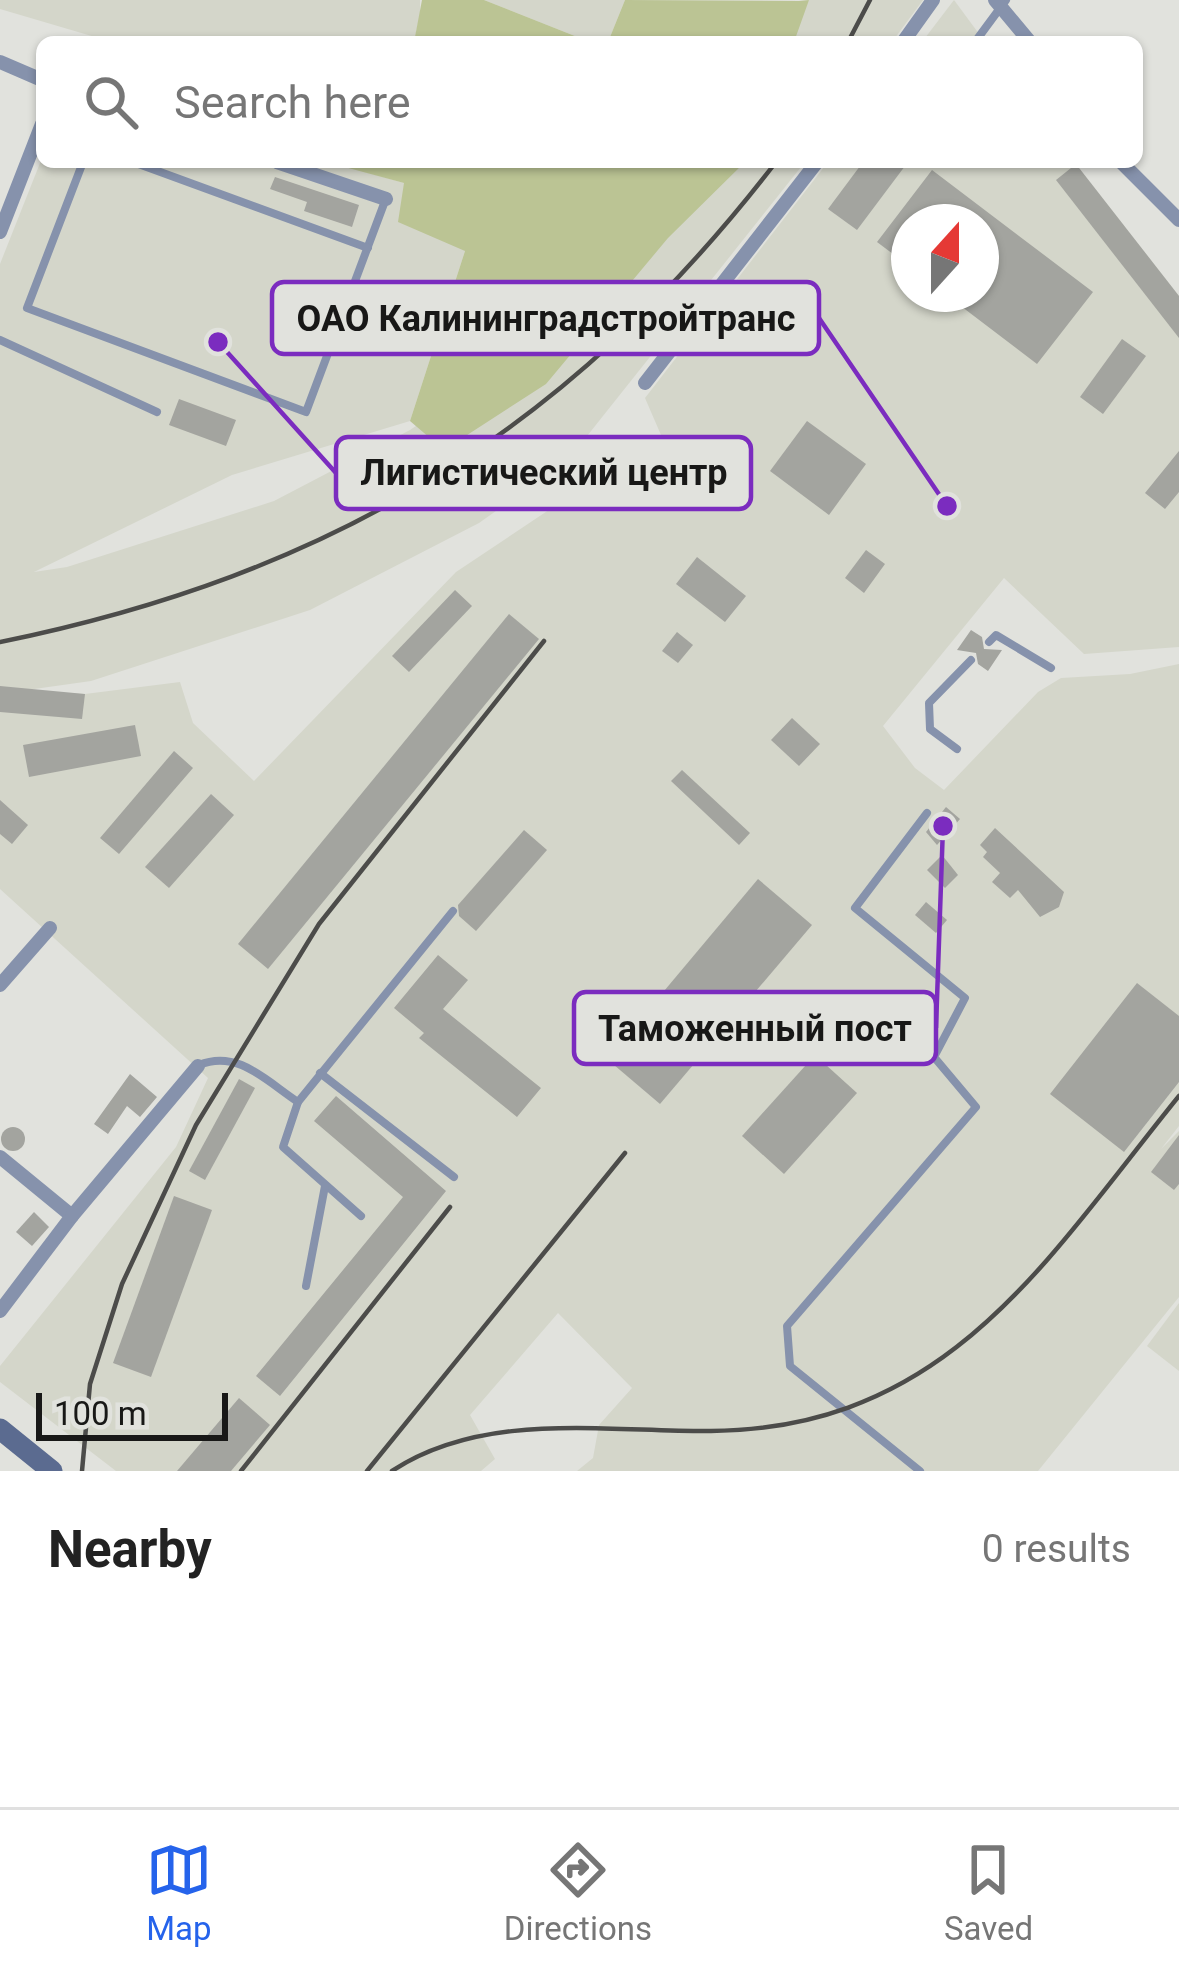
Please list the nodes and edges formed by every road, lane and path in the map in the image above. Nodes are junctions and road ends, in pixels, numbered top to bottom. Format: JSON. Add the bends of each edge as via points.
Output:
{"nodes":[{"id":1,"x":933,"y":0,"type":"edge"},
{"id":2,"x":1001,"y":2,"type":"edge"},
{"id":3,"x":907,"y":36,"type":"edge"},
{"id":4,"x":979,"y":36,"type":"edge"},
{"id":5,"x":1026,"y":36,"type":"edge"},
{"id":6,"x":0,"y":62,"type":"edge"},
{"id":7,"x":36,"y":77,"type":"edge"},
{"id":8,"x":36,"y":139,"type":"edge"},
{"id":9,"x":81,"y":168,"type":"edge"},
{"id":10,"x":149,"y":168,"type":"edge"},
{"id":11,"x":294,"y":168,"type":"edge"},
{"id":12,"x":813,"y":168,"type":"edge"},
{"id":13,"x":1127,"y":168,"type":"edge"},
{"id":14,"x":386,"y":200,"type":"joint"},
{"id":15,"x":1179,"y":220,"type":"edge"},
{"id":16,"x":0,"y":232,"type":"edge"},
{"id":17,"x":368,"y":248,"type":"junction"},
{"id":18,"x":0,"y":340,"type":"edge"},
{"id":19,"x":645,"y":383,"type":"dead end"},
{"id":20,"x":157,"y":412,"type":"dead end"},
{"id":21,"x":989,"y":642,"type":"dead end"},
{"id":22,"x":971,"y":660,"type":"dead end"},
{"id":23,"x":1052,"y":668,"type":"dead end"},
{"id":24,"x":957,"y":749,"type":"dead end"},
{"id":25,"x":926,"y":813,"type":"dead end"},
{"id":26,"x":453,"y":911,"type":"dead end"},
{"id":27,"x":50,"y":928,"type":"dead end"},
{"id":28,"x":0,"y":985,"type":"edge"},
{"id":29,"x":198,"y":1066,"type":"joint"},
{"id":30,"x":320,"y":1073,"type":"junction"},
{"id":31,"x":298,"y":1102,"type":"junction"},
{"id":32,"x":0,"y":1157,"type":"edge"},
{"id":33,"x":454,"y":1177,"type":"dead end"},
{"id":34,"x":325,"y":1186,"type":"junction"},
{"id":35,"x":72,"y":1216,"type":"junction"},
{"id":36,"x":361,"y":1216,"type":"dead end"},
{"id":37,"x":306,"y":1286,"type":"dead end"},
{"id":38,"x":0,"y":1311,"type":"edge"},
{"id":39,"x":0,"y":1429,"type":"edge"},
{"id":40,"x":46,"y":1469,"type":"edge"},
{"id":41,"x":920,"y":1471,"type":"edge"}],
"edges":[{"from":1,"to":3,"type":"street"},
{"from":2,"to":4,"type":"lane"},
{"from":2,"to":5,"type":"street"},
{"from":6,"to":7,"type":"street"},
{"from":8,"to":16,"type":"street"},
{"from":9,"to":17,"type":"lane","via":[[27,308],[306,412]]},
{"from":10,"to":17,"type":"lane"},
{"from":11,"to":14,"type":"street"},
{"from":12,"to":19,"type":"street"},
{"from":13,"to":15,"type":"street"},
{"from":14,"to":17,"type":"lane"},
{"from":18,"to":20,"type":"lane"},
{"from":21,"to":23,"type":"lane","via":[[996,635]]},
{"from":22,"to":24,"type":"lane","via":[[929,703],[930,729]]},
{"from":25,"to":41,"type":"lane","via":[[856,908],[964,998],[934,1057],[976,1107],[787,1326],[790,1366]]},
{"from":26,"to":30,"type":"lane"},
{"from":27,"to":28,"type":"street"},
{"from":29,"to":31,"type":"lane","via":[[233,1059]]},
{"from":29,"to":35,"type":"street"},
{"from":30,"to":31,"type":"lane"},
{"from":30,"to":33,"type":"lane"},
{"from":31,"to":34,"type":"lane","via":[[283,1147]]},
{"from":32,"to":35,"type":"street"},
{"from":34,"to":36,"type":"lane"},
{"from":34,"to":37,"type":"lane"},
{"from":35,"to":38,"type":"street"},
{"from":39,"to":40,"type":"street"}]}
